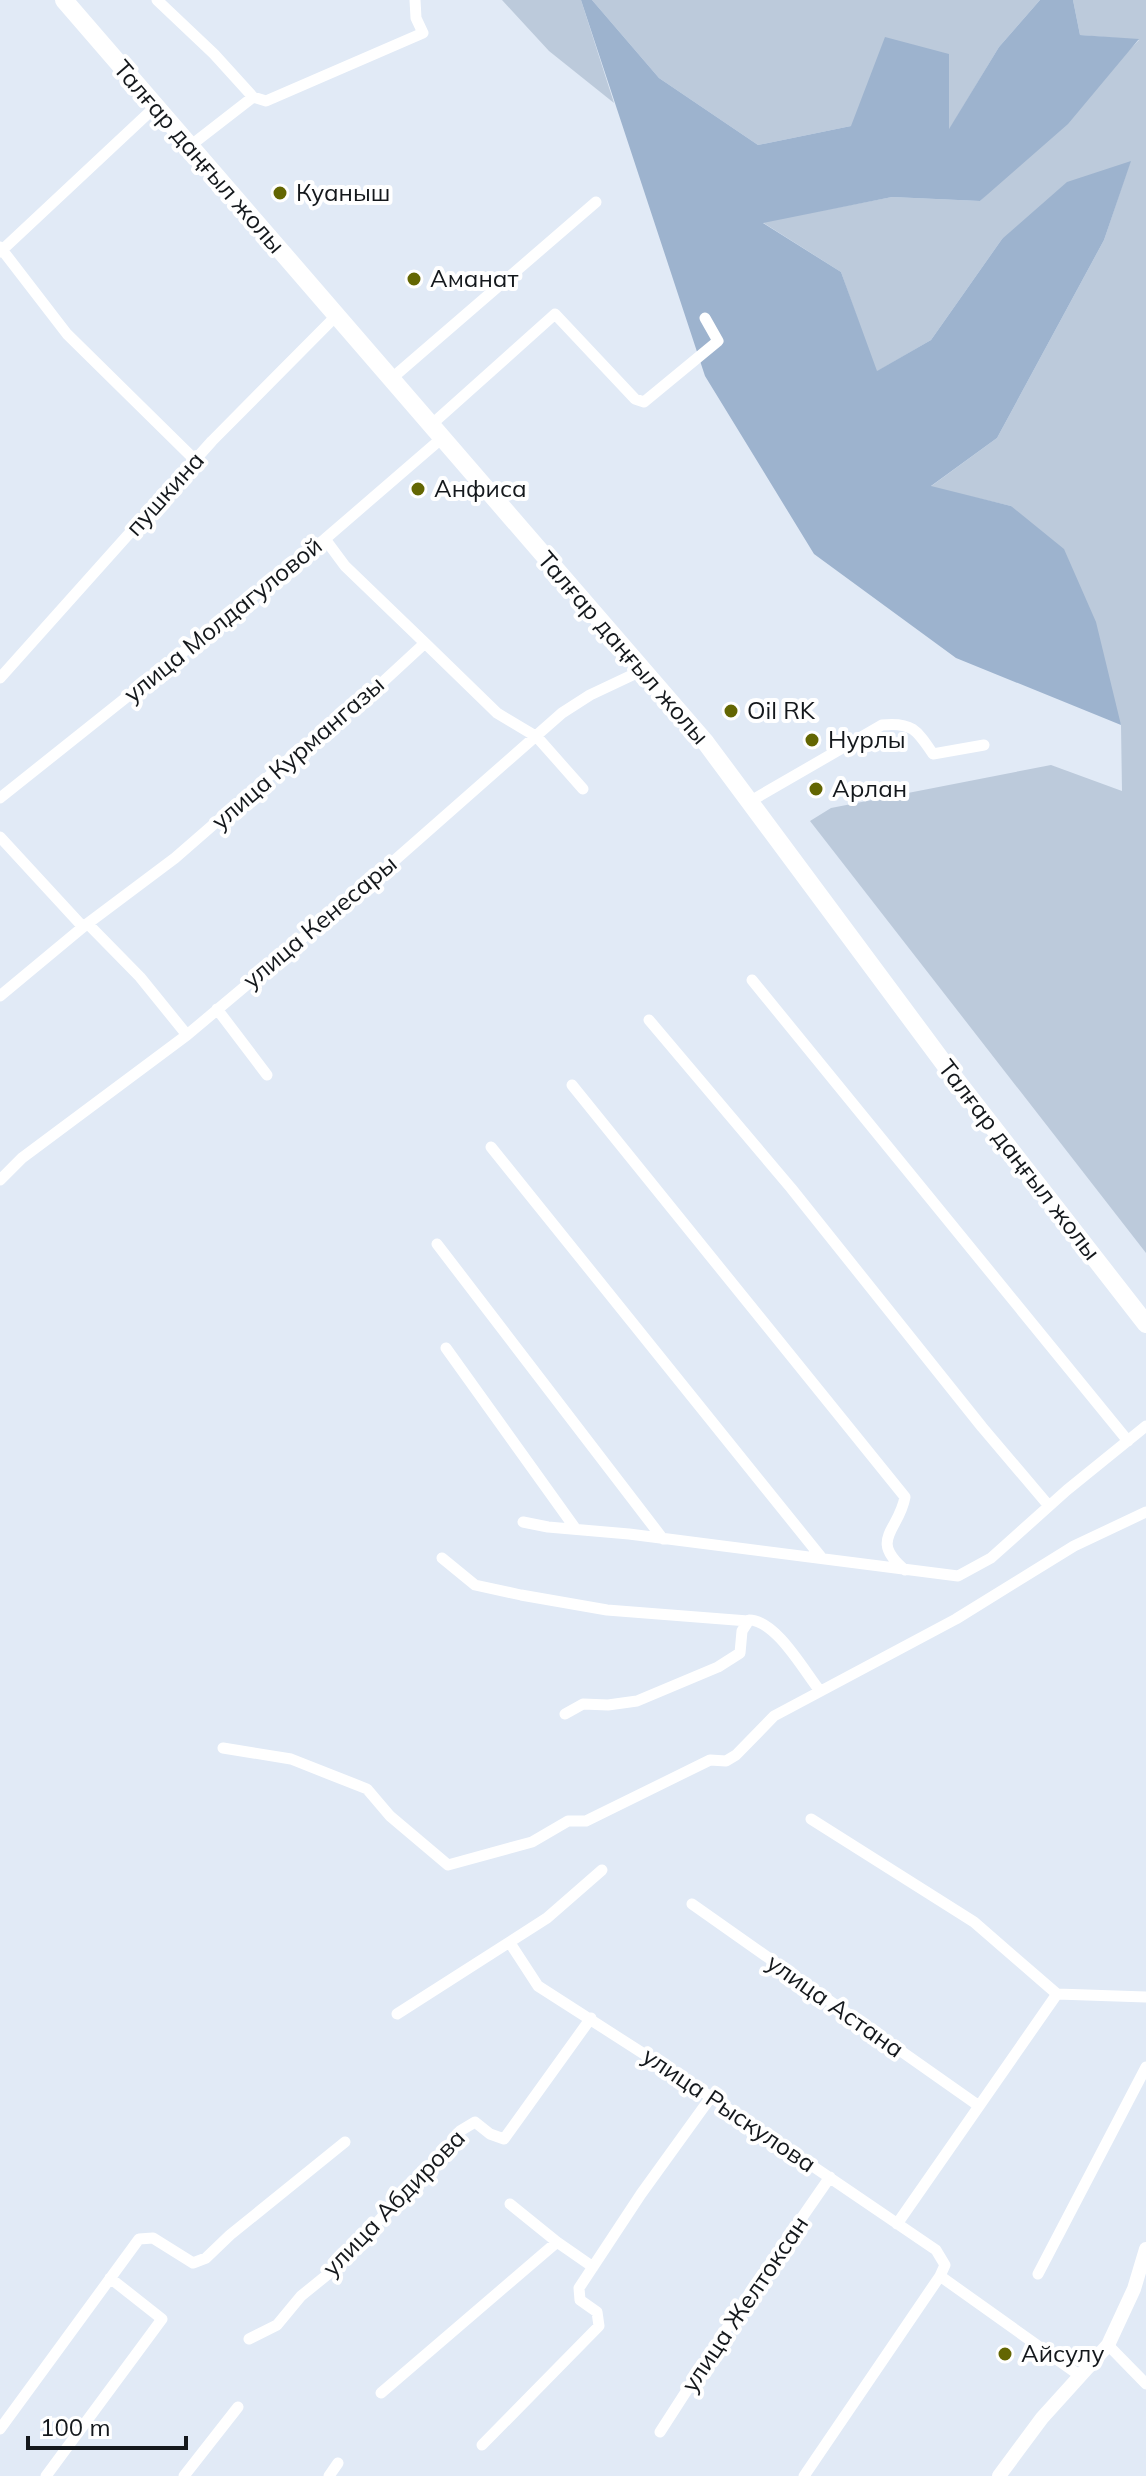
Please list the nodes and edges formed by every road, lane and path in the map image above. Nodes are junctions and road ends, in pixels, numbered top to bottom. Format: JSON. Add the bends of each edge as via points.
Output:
{"nodes":[{"id":1,"x":64,"y":0,"type":"edge"},
{"id":2,"x":157,"y":0,"type":"edge"},
{"id":3,"x":415,"y":0,"type":"edge"},
{"id":4,"x":253,"y":97,"type":"junction"},
{"id":5,"x":155,"y":107,"type":"junction"},
{"id":6,"x":190,"y":146,"type":"junction"},
{"id":7,"x":596,"y":202,"type":"dead end"},
{"id":8,"x":1,"y":249,"type":"edge"},
{"id":9,"x":336,"y":316,"type":"junction"},
{"id":10,"x":705,"y":318,"type":"dead end"},
{"id":11,"x":391,"y":379,"type":"junction"},
{"id":12,"x":436,"y":431,"type":"junction"},
{"id":13,"x":195,"y":460,"type":"junction"},
{"id":14,"x":325,"y":539,"type":"junction"},
{"id":15,"x":425,"y":643,"type":"junction"},
{"id":16,"x":643,"y":670,"type":"junction"},
{"id":17,"x":0,"y":678,"type":"edge"},
{"id":18,"x":537,"y":737,"type":"junction"},
{"id":19,"x":984,"y":745,"type":"dead end"},
{"id":20,"x":583,"y":789,"type":"dead end"},
{"id":21,"x":0,"y":798,"type":"edge"},
{"id":22,"x":749,"y":802,"type":"junction"},
{"id":23,"x":0,"y":837,"type":"edge"},
{"id":24,"x":86,"y":926,"type":"junction"},
{"id":25,"x":752,"y":980,"type":"dead end"},
{"id":26,"x":0,"y":996,"type":"edge"},
{"id":27,"x":217,"y":1009,"type":"junction"},
{"id":28,"x":649,"y":1020,"type":"dead end"},
{"id":29,"x":187,"y":1035,"type":"junction"},
{"id":30,"x":267,"y":1075,"type":"dead end"},
{"id":31,"x":572,"y":1085,"type":"dead end"},
{"id":32,"x":491,"y":1147,"type":"dead end"},
{"id":33,"x":0,"y":1180,"type":"edge"},
{"id":34,"x":437,"y":1244,"type":"dead end"},
{"id":35,"x":1146,"y":1324,"type":"edge"},
{"id":36,"x":446,"y":1348,"type":"dead end"},
{"id":37,"x":1146,"y":1426,"type":"edge"},
{"id":38,"x":1128,"y":1441,"type":"junction"},
{"id":39,"x":1049,"y":1506,"type":"junction"},
{"id":40,"x":1146,"y":1512,"type":"edge"},
{"id":41,"x":523,"y":1522,"type":"dead end"},
{"id":42,"x":575,"y":1528,"type":"junction"},
{"id":43,"x":663,"y":1539,"type":"junction"},
{"id":44,"x":821,"y":1557,"type":"junction"},
{"id":45,"x":442,"y":1558,"type":"dead end"},
{"id":46,"x":905,"y":1570,"type":"junction"},
{"id":47,"x":748,"y":1621,"type":"junction"},
{"id":48,"x":820,"y":1691,"type":"junction"},
{"id":49,"x":565,"y":1714,"type":"dead end"},
{"id":50,"x":223,"y":1748,"type":"dead end"},
{"id":51,"x":811,"y":1819,"type":"dead end"},
{"id":52,"x":602,"y":1870,"type":"dead end"},
{"id":53,"x":692,"y":1904,"type":"dead end"},
{"id":54,"x":510,"y":1943,"type":"junction"},
{"id":55,"x":1057,"y":1994,"type":"junction"},
{"id":56,"x":1146,"y":1997,"type":"edge"},
{"id":57,"x":397,"y":2014,"type":"dead end"},
{"id":58,"x":591,"y":2018,"type":"junction"},
{"id":59,"x":1146,"y":2067,"type":"edge"},
{"id":60,"x":711,"y":2097,"type":"junction"},
{"id":61,"x":979,"y":2106,"type":"junction"},
{"id":62,"x":345,"y":2142,"type":"dead end"},
{"id":63,"x":830,"y":2177,"type":"junction"},
{"id":64,"x":510,"y":2204,"type":"dead end"},
{"id":65,"x":897,"y":2224,"type":"junction"},
{"id":66,"x":557,"y":2242,"type":"junction"},
{"id":67,"x":1146,"y":2249,"type":"edge"},
{"id":68,"x":593,"y":2267,"type":"junction"},
{"id":69,"x":1038,"y":2274,"type":"dead end"},
{"id":70,"x":940,"y":2276,"type":"junction"},
{"id":71,"x":110,"y":2278,"type":"junction"},
{"id":72,"x":249,"y":2339,"type":"dead end"},
{"id":73,"x":1108,"y":2345,"type":"junction"},
{"id":74,"x":1079,"y":2375,"type":"junction"},
{"id":75,"x":1146,"y":2384,"type":"edge"},
{"id":76,"x":381,"y":2393,"type":"dead end"},
{"id":77,"x":238,"y":2407,"type":"dead end"},
{"id":78,"x":0,"y":2429,"type":"edge"},
{"id":79,"x":660,"y":2432,"type":"dead end"},
{"id":80,"x":482,"y":2445,"type":"dead end"},
{"id":81,"x":338,"y":2463,"type":"dead end"},
{"id":82,"x":46,"y":2476,"type":"edge"},
{"id":83,"x":184,"y":2476,"type":"edge"},
{"id":84,"x":329,"y":2476,"type":"edge"},
{"id":85,"x":804,"y":2476,"type":"edge"},
{"id":86,"x":999,"y":2476,"type":"edge"}],
"edges":[{"from":1,"to":5,"type":"main road","name":"Талғар даңғыл жолы"},
{"from":2,"to":4,"type":"street"},
{"from":3,"to":4,"type":"street","via":[[423,33],[266,101]]},
{"from":4,"to":6,"type":"street"},
{"from":5,"to":6,"type":"main road","name":"Талғар даңғыл жолы"},
{"from":5,"to":8,"type":"street"},
{"from":6,"to":9,"type":"main road","name":"Талғар даңғыл жолы"},
{"from":7,"to":11,"type":"street"},
{"from":8,"to":13,"type":"street","via":[[67,334]]},
{"from":9,"to":11,"type":"main road","name":"Талғар даңғыл жолы"},
{"from":9,"to":13,"type":"street","name":"пушкина"},
{"from":10,"to":12,"type":"street","name":"улица Молдагуловой","via":[[718,341],[644,402],[635,399],[555,314]]},
{"from":11,"to":12,"type":"main road","name":"Талғар даңғыл жолы"},
{"from":12,"to":14,"type":"street","name":"улица Молдагуловой"},
{"from":12,"to":16,"type":"main road","name":"Талғар даңғыл жолы"},
{"from":13,"to":17,"type":"street","name":"пушкина"},
{"from":14,"to":15,"type":"street","via":[[345,566]]},
{"from":14,"to":21,"type":"street","name":"улица Молдагуловой"},
{"from":15,"to":18,"type":"street","via":[[497,713]]},
{"from":15,"to":24,"type":"street","name":"улица Курмангазы","via":[[175,858]]},
{"from":16,"to":18,"type":"street","name":"улица Кенесары","via":[[590,695]]},
{"from":16,"to":22,"type":"main road","name":"Талғар даңғыл жолы"},
{"from":18,"to":20,"type":"street"},
{"from":18,"to":27,"type":"street","name":"улица Кенесары"},
{"from":19,"to":22,"type":"street","via":[[933,754],[916,730],[900,723],[882,725]]},
{"from":22,"to":35,"type":"main road","name":"Талғар даңғыл жолы"},
{"from":23,"to":24,"type":"street"},
{"from":24,"to":26,"type":"street","name":"улица Курмангазы"},
{"from":24,"to":29,"type":"street","via":[[140,977]]},
{"from":25,"to":38,"type":"street"},
{"from":27,"to":29,"type":"street","name":"улица Кенесары"},
{"from":27,"to":30,"type":"street"},
{"from":28,"to":39,"type":"street"},
{"from":29,"to":33,"type":"street","name":"улица Кенесары"},
{"from":31,"to":46,"type":"street","via":[[905,1497],[886,1541],[887,1553]]},
{"from":32,"to":44,"type":"street"},
{"from":34,"to":43,"type":"street"},
{"from":36,"to":42,"type":"street"},
{"from":37,"to":38,"type":"street"},
{"from":38,"to":39,"type":"street"},
{"from":39,"to":46,"type":"street","via":[[991,1558],[958,1576]]},
{"from":40,"to":48,"type":"street","via":[[1074,1546],[956,1619]]},
{"from":41,"to":42,"type":"street"},
{"from":42,"to":43,"type":"street"},
{"from":43,"to":44,"type":"street"},
{"from":44,"to":46,"type":"street"},
{"from":45,"to":47,"type":"street","via":[[475,1585],[521,1595],[607,1610]]},
{"from":47,"to":48,"type":"street","via":[[759,1620],[772,1629]]},
{"from":47,"to":49,"type":"street","via":[[740,1653],[718,1667],[637,1701],[583,1704]]},
{"from":48,"to":50,"type":"street","via":[[774,1716],[726,1761],[710,1760],[586,1821],[554,1827],[532,1842],[448,1865],[367,1789],[291,1759]]},
{"from":51,"to":55,"type":"street","via":[[974,1922]]},
{"from":52,"to":54,"type":"street"},
{"from":53,"to":61,"type":"street","name":"улица Астана"},
{"from":54,"to":57,"type":"street"},
{"from":54,"to":58,"type":"street","name":"улица Рыскулова","via":[[538,1986]]},
{"from":55,"to":56,"type":"street"},
{"from":55,"to":61,"type":"street"},
{"from":58,"to":60,"type":"street","name":"улица Рыскулова"},
{"from":58,"to":72,"type":"street","name":"улица Абдирова","via":[[504,2139],[475,2122],[460,2131],[441,2160],[414,2180],[343,2262],[301,2296],[277,2325]]},
{"from":59,"to":69,"type":"street"},
{"from":60,"to":63,"type":"street","name":"улица Рыскулова"},
{"from":60,"to":68,"type":"street"},
{"from":61,"to":65,"type":"street"},
{"from":62,"to":71,"type":"street","via":[[206,2258],[193,2263],[153,2238],[139,2239]]},
{"from":63,"to":65,"type":"street","name":"улица Рыскулова"},
{"from":63,"to":79,"type":"street","name":"улица Желтоксан"},
{"from":64,"to":66,"type":"street"},
{"from":65,"to":70,"type":"street","name":"улица Рыскулова","via":[[936,2250],[945,2265]]},
{"from":66,"to":68,"type":"street"},
{"from":66,"to":76,"type":"street"},
{"from":67,"to":73,"type":"street"},
{"from":68,"to":80,"type":"street","via":[[579,2288],[580,2300],[597,2312],[599,2326]]},
{"from":70,"to":74,"type":"street"},
{"from":70,"to":85,"type":"street"},
{"from":71,"to":78,"type":"street"},
{"from":71,"to":82,"type":"street","via":[[162,2319]]},
{"from":73,"to":74,"type":"street"},
{"from":73,"to":75,"type":"street"},
{"from":74,"to":86,"type":"street"},
{"from":77,"to":83,"type":"street"},
{"from":81,"to":84,"type":"street"}]}
